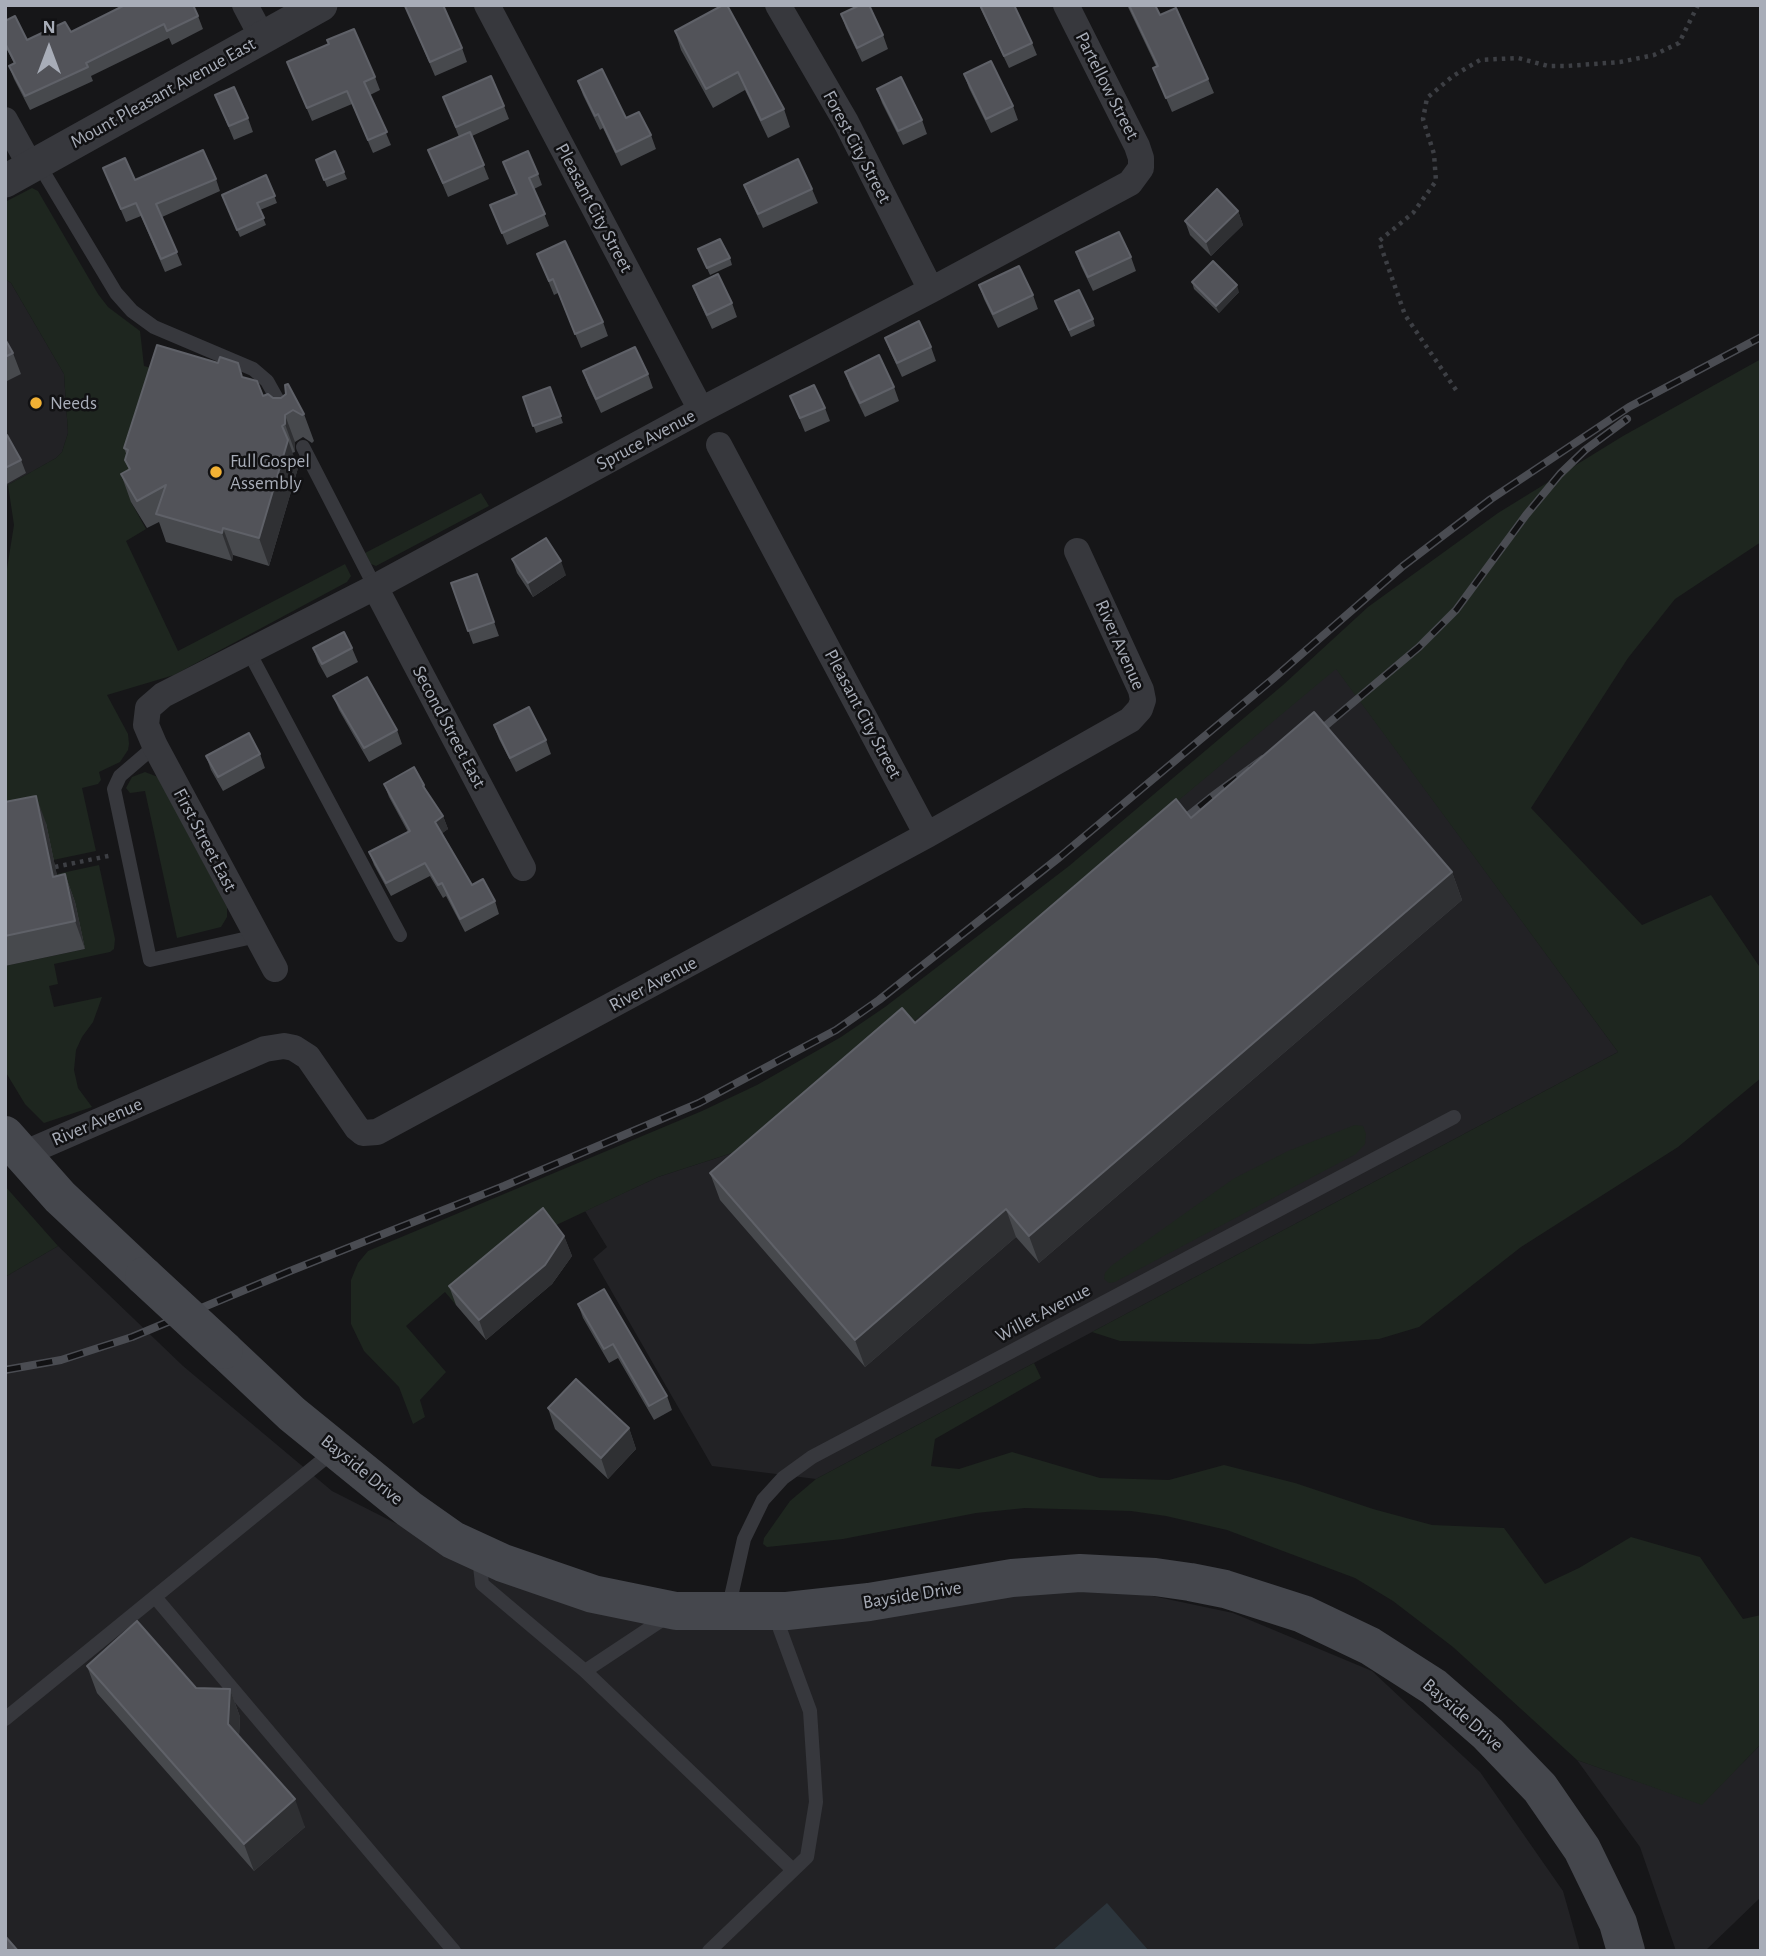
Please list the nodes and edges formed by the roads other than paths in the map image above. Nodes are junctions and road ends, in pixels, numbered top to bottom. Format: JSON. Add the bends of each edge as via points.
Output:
{"nodes":[{"id":1,"x":245,"y":5,"type":"edge"},
{"id":2,"x":321,"y":5,"type":"edge"},
{"id":3,"x":486,"y":5,"type":"edge"},
{"id":4,"x":778,"y":5,"type":"edge"},
{"id":5,"x":1066,"y":5,"type":"edge"},
{"id":6,"x":262,"y":37,"type":"junction"},
{"id":7,"x":5,"y":120,"type":"edge"},
{"id":8,"x":1141,"y":169,"type":"joint"},
{"id":9,"x":25,"y":170,"type":"edge"},
{"id":10,"x":931,"y":290,"type":"junction"},
{"id":11,"x":701,"y":410,"type":"junction"},
{"id":12,"x":287,"y":417,"type":"edge"},
{"id":13,"x":719,"y":445,"type":"dead end"},
{"id":14,"x":303,"y":447,"type":"dead end"},
{"id":15,"x":1077,"y":551,"type":"dead end"},
{"id":16,"x":375,"y":587,"type":"junction"},
{"id":17,"x":249,"y":652,"type":"junction"},
{"id":18,"x":148,"y":709,"type":"joint"},
{"id":19,"x":155,"y":746,"type":"junction"},
{"id":20,"x":927,"y":835,"type":"junction"},
{"id":21,"x":523,"y":868,"type":"dead end"},
{"id":22,"x":400,"y":934,"type":"dead end"},
{"id":23,"x":257,"y":936,"type":"junction"},
{"id":24,"x":275,"y":969,"type":"dead end"},
{"id":25,"x":1454,"y":1117,"type":"dead end"},
{"id":26,"x":13,"y":1145,"type":"edge"},
{"id":27,"x":336,"y":1449,"type":"junction"},
{"id":28,"x":478,"y":1552,"type":"junction"},
{"id":29,"x":155,"y":1597,"type":"junction"},
{"id":30,"x":676,"y":1611,"type":"junction"},
{"id":31,"x":727,"y":1611,"type":"junction"},
{"id":32,"x":773,"y":1612,"type":"junction"},
{"id":33,"x":585,"y":1671,"type":"junction"},
{"id":34,"x":5,"y":1719,"type":"edge"},
{"id":35,"x":793,"y":1870,"type":"junction"},
{"id":36,"x":454,"y":1951,"type":"edge"},
{"id":37,"x":709,"y":1951,"type":"edge"},
{"id":38,"x":1626,"y":1951,"type":"edge"}],
"edges":[{"from":1,"to":6,"type":"street"},
{"from":2,"to":6,"type":"street","name":"Mount Pleasant Avenue East"},
{"from":3,"to":11,"type":"street","name":"Pleasant City Street"},
{"from":4,"to":10,"type":"street","name":"Forest City Street","via":[[846,122]]},
{"from":5,"to":8,"type":"street","name":"Partellow Street","via":[[1138,146]]},
{"from":6,"to":9,"type":"street","name":"Mount Pleasant Avenue East"},
{"from":7,"to":9,"type":"street"},
{"from":8,"to":10,"type":"street","name":"Spruce Avenue","via":[[1130,183]]},
{"from":9,"to":12,"type":"lane","via":[[132,312],[154,327],[253,369],[267,381]]},
{"from":10,"to":11,"type":"street","name":"Spruce Avenue"},
{"from":11,"to":16,"type":"street","name":"Spruce Avenue"},
{"from":13,"to":20,"type":"street","name":"Pleasant City Street"},
{"from":14,"to":16,"type":"lane"},
{"from":15,"to":20,"type":"street","name":"River Avenue","via":[[1141,690],[1140,709],[1130,720]]},
{"from":16,"to":17,"type":"street","name":"Spruce Avenue"},
{"from":16,"to":21,"type":"street","name":"Second Street East"},
{"from":17,"to":18,"type":"street","name":"Spruce Avenue","via":[[163,695]]},
{"from":17,"to":22,"type":"lane"},
{"from":18,"to":19,"type":"street","name":"First Street East","via":[[146,725]]},
{"from":19,"to":23,"type":"street","name":"First Street East"},
{"from":19,"to":23,"type":"lane","via":[[120,776],[114,789],[150,960]]},
{"from":20,"to":26,"type":"street","name":"River Avenue","via":[[377,1132],[363,1133],[357,1128],[308,1057],[284,1046],[265,1049]]},
{"from":23,"to":24,"type":"street","name":"First Street East"},
{"from":25,"to":31,"type":"lane","name":"Willet Avenue","via":[[812,1457],[762,1500],[744,1539]]},
{"from":26,"to":27,"type":"main road","name":"Bayside Drive","bridge":true,"via":[[60,1197]]},
{"from":27,"to":28,"type":"main road","name":"Bayside Drive","via":[[409,1509]]},
{"from":27,"to":29,"type":"lane"},
{"from":28,"to":30,"type":"main road","name":"Bayside Drive","via":[[593,1594]]},
{"from":28,"to":33,"type":"lane","via":[[482,1584]]},
{"from":29,"to":34,"type":"lane"},
{"from":29,"to":36,"type":"lane"},
{"from":30,"to":31,"type":"main road","name":"Bayside Drive"},
{"from":30,"to":33,"type":"lane"},
{"from":31,"to":32,"type":"main road","name":"Bayside Drive"},
{"from":32,"to":35,"type":"lane","via":[[810,1711],[816,1802],[807,1857]]},
{"from":32,"to":38,"type":"main road","name":"Bayside Drive","via":[[1080,1573],[1190,1582],[1303,1614],[1370,1646],[1434,1687],[1540,1788],[1582,1849],[1614,1913]]},
{"from":33,"to":35,"type":"lane"},
{"from":35,"to":37,"type":"lane"}]}
